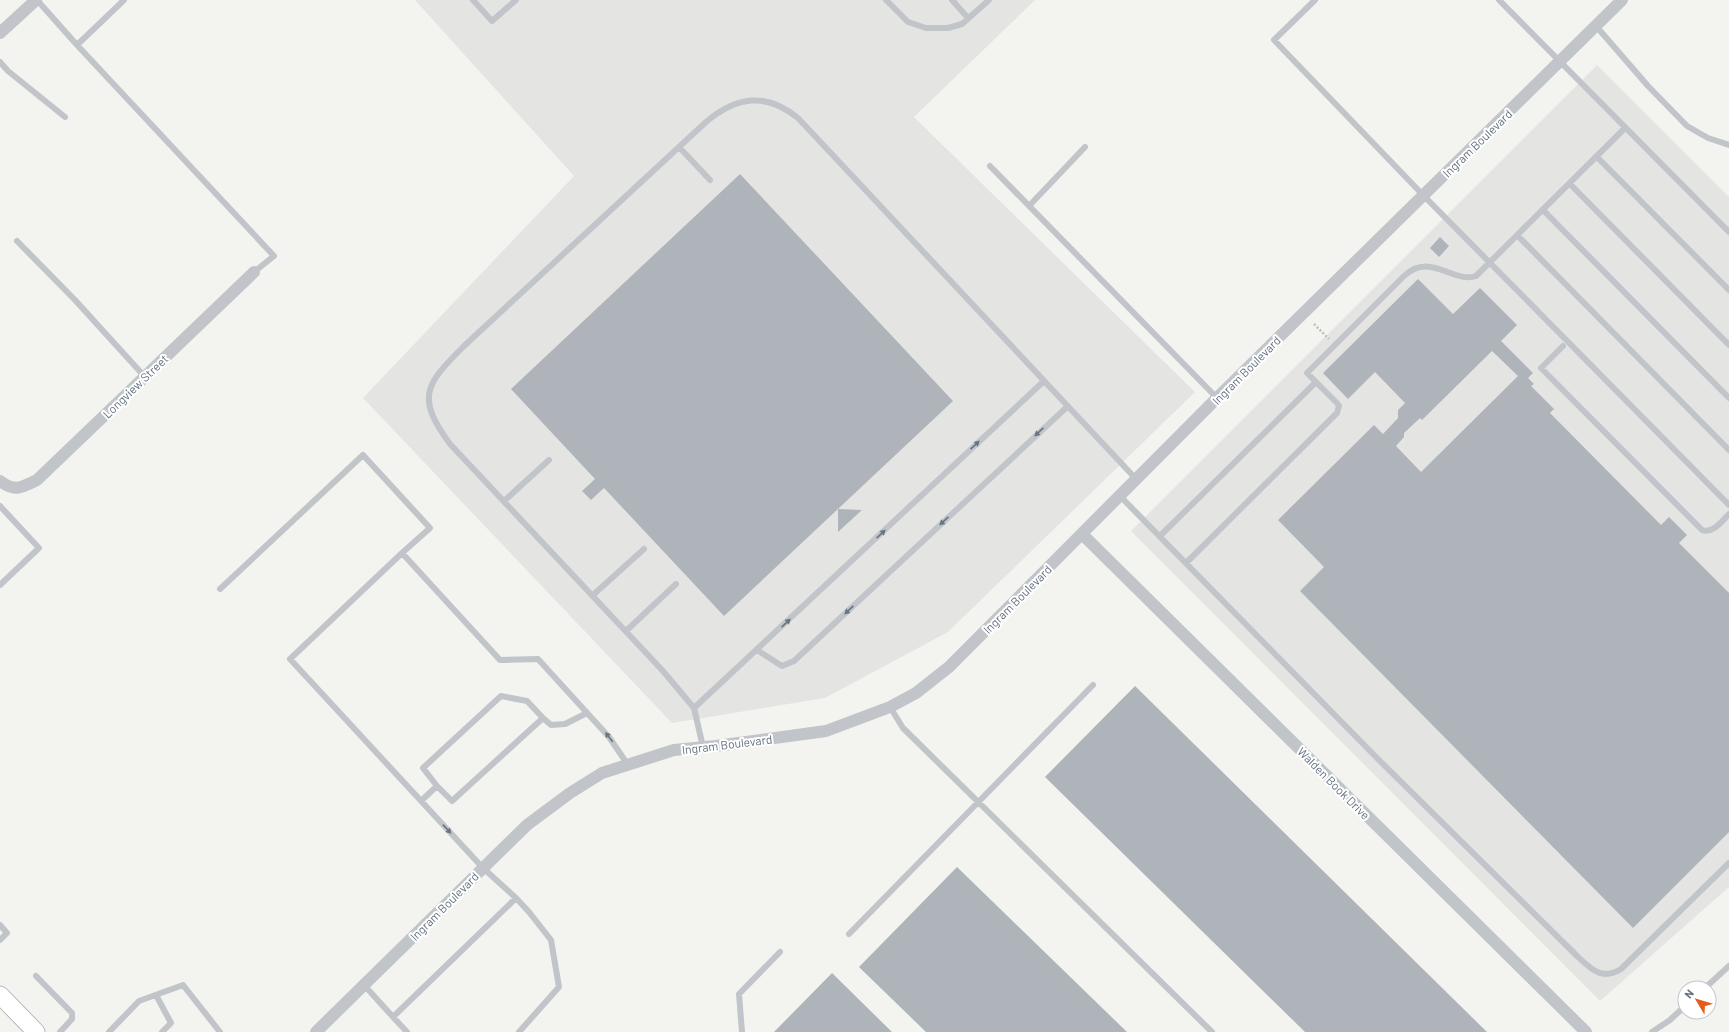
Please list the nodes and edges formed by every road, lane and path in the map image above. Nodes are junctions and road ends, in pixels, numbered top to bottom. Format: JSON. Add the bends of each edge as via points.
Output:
{"nodes":[{"id":1,"x":36,"y":0,"type":"edge"},
{"id":2,"x":124,"y":0,"type":"edge"},
{"id":3,"x":473,"y":0,"type":"edge"},
{"id":4,"x":516,"y":0,"type":"edge"},
{"id":5,"x":886,"y":0,"type":"edge"},
{"id":6,"x":952,"y":0,"type":"edge"},
{"id":7,"x":989,"y":0,"type":"edge"},
{"id":8,"x":1315,"y":0,"type":"edge"},
{"id":9,"x":1499,"y":0,"type":"edge"},
{"id":10,"x":1622,"y":0,"type":"edge"},
{"id":11,"x":968,"y":18,"type":"junction"},
{"id":12,"x":1596,"y":26,"type":"junction"},
{"id":13,"x":0,"y":32,"type":"edge"},
{"id":14,"x":77,"y":45,"type":"junction"},
{"id":15,"x":0,"y":62,"type":"edge"},
{"id":16,"x":1560,"y":62,"type":"junction"},
{"id":17,"x":65,"y":117,"type":"dead end"},
{"id":18,"x":1625,"y":128,"type":"junction"},
{"id":19,"x":1729,"y":145,"type":"edge"},
{"id":20,"x":679,"y":146,"type":"junction"},
{"id":21,"x":1085,"y":147,"type":"dead end"},
{"id":22,"x":1597,"y":156,"type":"junction"},
{"id":23,"x":990,"y":166,"type":"dead end"},
{"id":24,"x":710,"y":180,"type":"dead end"},
{"id":25,"x":1570,"y":184,"type":"junction"},
{"id":26,"x":1423,"y":195,"type":"junction"},
{"id":27,"x":1029,"y":206,"type":"junction"},
{"id":28,"x":1543,"y":210,"type":"junction"},
{"id":29,"x":1729,"y":232,"type":"edge"},
{"id":30,"x":1518,"y":236,"type":"junction"},
{"id":31,"x":17,"y":241,"type":"dead end"},
{"id":32,"x":1490,"y":263,"type":"junction"},
{"id":33,"x":254,"y":272,"type":"joint"},
{"id":34,"x":1729,"y":290,"type":"edge"},
{"id":35,"x":1314,"y":324,"type":"dead end"},
{"id":36,"x":1329,"y":339,"type":"dead end"},
{"id":37,"x":1729,"y":345,"type":"edge"},
{"id":38,"x":1563,"y":346,"type":"dead end"},
{"id":39,"x":145,"y":377,"type":"junction"},
{"id":40,"x":1044,"y":381,"type":"junction"},
{"id":41,"x":1316,"y":382,"type":"junction"},
{"id":42,"x":1218,"y":398,"type":"junction"},
{"id":43,"x":1729,"y":398,"type":"edge"},
{"id":44,"x":1068,"y":406,"type":"junction"},
{"id":45,"x":1729,"y":450,"type":"edge"},
{"id":46,"x":549,"y":460,"type":"dead end"},
{"id":47,"x":1137,"y":480,"type":"junction"},
{"id":48,"x":4,"y":484,"type":"edge"},
{"id":49,"x":1120,"y":496,"type":"junction"},
{"id":50,"x":504,"y":501,"type":"junction"},
{"id":51,"x":1729,"y":505,"type":"edge"},
{"id":52,"x":0,"y":506,"type":"edge"},
{"id":53,"x":1729,"y":514,"type":"edge"},
{"id":54,"x":1082,"y":534,"type":"junction"},
{"id":55,"x":1160,"y":536,"type":"junction"},
{"id":56,"x":644,"y":549,"type":"dead end"},
{"id":57,"x":402,"y":553,"type":"junction"},
{"id":58,"x":1186,"y":563,"type":"junction"},
{"id":59,"x":676,"y":584,"type":"dead end"},
{"id":60,"x":0,"y":585,"type":"edge"},
{"id":61,"x":220,"y":589,"type":"dead end"},
{"id":62,"x":592,"y":595,"type":"junction"},
{"id":63,"x":626,"y":631,"type":"junction"},
{"id":64,"x":757,"y":650,"type":"junction"},
{"id":65,"x":1093,"y":685,"type":"dead end"},
{"id":66,"x":890,"y":707,"type":"junction"},
{"id":67,"x":694,"y":708,"type":"junction"},
{"id":68,"x":587,"y":713,"type":"junction"},
{"id":69,"x":542,"y":718,"type":"junction"},
{"id":70,"x":703,"y":747,"type":"junction"},
{"id":71,"x":628,"y":765,"type":"junction"},
{"id":72,"x":438,"y":786,"type":"junction"},
{"id":73,"x":420,"y":801,"type":"junction"},
{"id":74,"x":977,"y":802,"type":"junction"},
{"id":75,"x":1729,"y":863,"type":"edge"},
{"id":76,"x":483,"y":868,"type":"junction"},
{"id":77,"x":516,"y":898,"type":"junction"},
{"id":78,"x":0,"y":925,"type":"edge"},
{"id":79,"x":849,"y":934,"type":"dead end"},
{"id":80,"x":0,"y":940,"type":"edge"},
{"id":81,"x":780,"y":952,"type":"dead end"},
{"id":82,"x":1729,"y":966,"type":"edge"},
{"id":83,"x":36,"y":976,"type":"dead end"},
{"id":84,"x":1714,"y":980,"type":"edge"},
{"id":85,"x":364,"y":985,"type":"junction"},
{"id":86,"x":0,"y":995,"type":"edge"},
{"id":87,"x":156,"y":995,"type":"junction"},
{"id":88,"x":1677,"y":1013,"type":"edge"},
{"id":89,"x":393,"y":1017,"type":"junction"},
{"id":90,"x":36,"y":1032,"type":"edge"},
{"id":91,"x":60,"y":1032,"type":"edge"},
{"id":92,"x":109,"y":1032,"type":"edge"},
{"id":93,"x":162,"y":1032,"type":"edge"},
{"id":94,"x":220,"y":1032,"type":"edge"},
{"id":95,"x":316,"y":1032,"type":"edge"},
{"id":96,"x":407,"y":1032,"type":"edge"},
{"id":97,"x":519,"y":1032,"type":"edge"},
{"id":98,"x":742,"y":1032,"type":"edge"},
{"id":99,"x":1212,"y":1032,"type":"edge"},
{"id":100,"x":1586,"y":1032,"type":"edge"},
{"id":101,"x":1652,"y":1032,"type":"edge"}],
"edges":[{"from":1,"to":13,"type":"street"},
{"from":1,"to":14,"type":"lane"},
{"from":2,"to":14,"type":"lane"},
{"from":3,"to":4,"type":"lane","via":[[492,21]]},
{"from":5,"to":11,"type":"lane","via":[[908,22],[926,28],[948,28],[962,24]]},
{"from":6,"to":11,"type":"lane"},
{"from":7,"to":11,"type":"lane"},
{"from":8,"to":26,"type":"lane","via":[[1274,40]]},
{"from":9,"to":16,"type":"lane"},
{"from":10,"to":12,"type":"street","name":"Ingram Boulevard"},
{"from":12,"to":16,"type":"street","name":"Ingram Boulevard"},
{"from":12,"to":19,"type":"lane","via":[[1687,126],[1708,138]]},
{"from":14,"to":33,"type":"lane","via":[[274,256]]},
{"from":15,"to":17,"type":"lane"},
{"from":16,"to":18,"type":"lane"},
{"from":16,"to":26,"type":"street","name":"Ingram Boulevard"},
{"from":18,"to":22,"type":"lane"},
{"from":18,"to":29,"type":"lane"},
{"from":20,"to":24,"type":"lane"},
{"from":20,"to":40,"type":"lane","via":[[714,115],[734,103],[744,100],[764,101],[790,111]]},
{"from":20,"to":50,"type":"lane","via":[[464,346],[434,380],[429,399],[433,418],[450,444]]},
{"from":21,"to":27,"type":"lane"},
{"from":22,"to":25,"type":"lane"},
{"from":22,"to":34,"type":"lane"},
{"from":23,"to":27,"type":"lane"},
{"from":25,"to":28,"type":"lane"},
{"from":25,"to":37,"type":"lane"},
{"from":26,"to":32,"type":"lane"},
{"from":26,"to":42,"type":"street","name":"Ingram Boulevard"},
{"from":27,"to":42,"type":"lane"},
{"from":28,"to":30,"type":"lane"},
{"from":28,"to":43,"type":"lane"},
{"from":30,"to":32,"type":"lane"},
{"from":30,"to":45,"type":"lane"},
{"from":31,"to":39,"type":"lane"},
{"from":32,"to":41,"type":"lane","via":[[1473,277],[1426,267],[1408,272],[1307,373]]},
{"from":32,"to":51,"type":"lane"},
{"from":33,"to":39,"type":"street","name":"Longview Street"},
{"from":35,"to":36,"type":"path"},
{"from":38,"to":53,"type":"lane","via":[[1541,368],[1702,530],[1712,530]]},
{"from":39,"to":48,"type":"street","name":"Longview Street","via":[[37,480],[21,488]]},
{"from":40,"to":44,"type":"lane"},
{"from":64,"to":40,"type":"lane","one_way":true},
{"from":41,"to":55,"type":"lane"},
{"from":41,"to":58,"type":"lane","via":[[1337,403],[1337,413]]},
{"from":42,"to":47,"type":"street","name":"Ingram Boulevard"},
{"from":44,"to":47,"type":"lane"},
{"from":44,"to":64,"type":"lane","one_way":true,"via":[[794,660],[782,666]]},
{"from":46,"to":50,"type":"lane"},
{"from":47,"to":49,"type":"street","name":"Ingram Boulevard"},
{"from":49,"to":54,"type":"street","name":"Ingram Boulevard"},
{"from":49,"to":55,"type":"lane"},
{"from":50,"to":62,"type":"lane"},
{"from":52,"to":60,"type":"lane","via":[[39,548]]},
{"from":54,"to":66,"type":"street","name":"Ingram Boulevard","via":[[949,667],[916,693]]},
{"from":54,"to":100,"type":"street","name":"Walden Book Drive"},
{"from":55,"to":58,"type":"lane"},
{"from":56,"to":62,"type":"lane"},
{"from":57,"to":61,"type":"lane","via":[[430,528],[363,455]]},
{"from":57,"to":68,"type":"lane","via":[[500,660],[538,659]]},
{"from":57,"to":73,"type":"lane","via":[[290,659]]},
{"from":58,"to":75,"type":"lane","via":[[1571,951],[1600,974],[1613,974],[1621,969]]},
{"from":59,"to":63,"type":"lane"},
{"from":62,"to":63,"type":"lane"},
{"from":63,"to":67,"type":"lane"},
{"from":64,"to":67,"type":"lane"},
{"from":65,"to":74,"type":"lane"},
{"from":66,"to":70,"type":"street","name":"Ingram Boulevard","via":[[826,731]]},
{"from":66,"to":74,"type":"lane","via":[[904,728]]},
{"from":67,"to":70,"type":"lane"},
{"from":68,"to":69,"type":"lane","via":[[565,724],[551,725]]},
{"from":71,"to":68,"type":"lane","one_way":true,"via":[[609,737]]},
{"from":69,"to":72,"type":"lane","via":[[452,801]]},
{"from":69,"to":72,"type":"lane","via":[[527,701],[501,696],[423,768]]},
{"from":70,"to":71,"type":"street","name":"Ingram Boulevard","via":[[674,750]]},
{"from":71,"to":76,"type":"street","name":"Ingram Boulevard","via":[[602,773],[570,793],[527,825]]},
{"from":72,"to":73,"type":"lane"},
{"from":73,"to":76,"type":"lane","one_way":true},
{"from":74,"to":79,"type":"lane"},
{"from":74,"to":99,"type":"lane"},
{"from":76,"to":77,"type":"lane"},
{"from":76,"to":85,"type":"street","name":"Ingram Boulevard"},
{"from":77,"to":89,"type":"lane"},
{"from":77,"to":97,"type":"lane","via":[[551,940],[559,987]]},
{"from":78,"to":80,"type":"lane","via":[[7,933]]},
{"from":81,"to":98,"type":"lane","via":[[739,994]]},
{"from":82,"to":84,"type":"lane"},
{"from":83,"to":91,"type":"lane","via":[[72,1013],[72,1019]]},
{"from":85,"to":89,"type":"lane"},
{"from":85,"to":95,"type":"street","name":"Ingram Boulevard"},
{"from":86,"to":90,"type":"main road"},
{"from":87,"to":92,"type":"lane","via":[[139,1001]]},
{"from":87,"to":93,"type":"lane","via":[[171,1024]]},
{"from":87,"to":94,"type":"lane","via":[[183,985]]},
{"from":88,"to":101,"type":"lane"},
{"from":89,"to":96,"type":"lane"}]}
